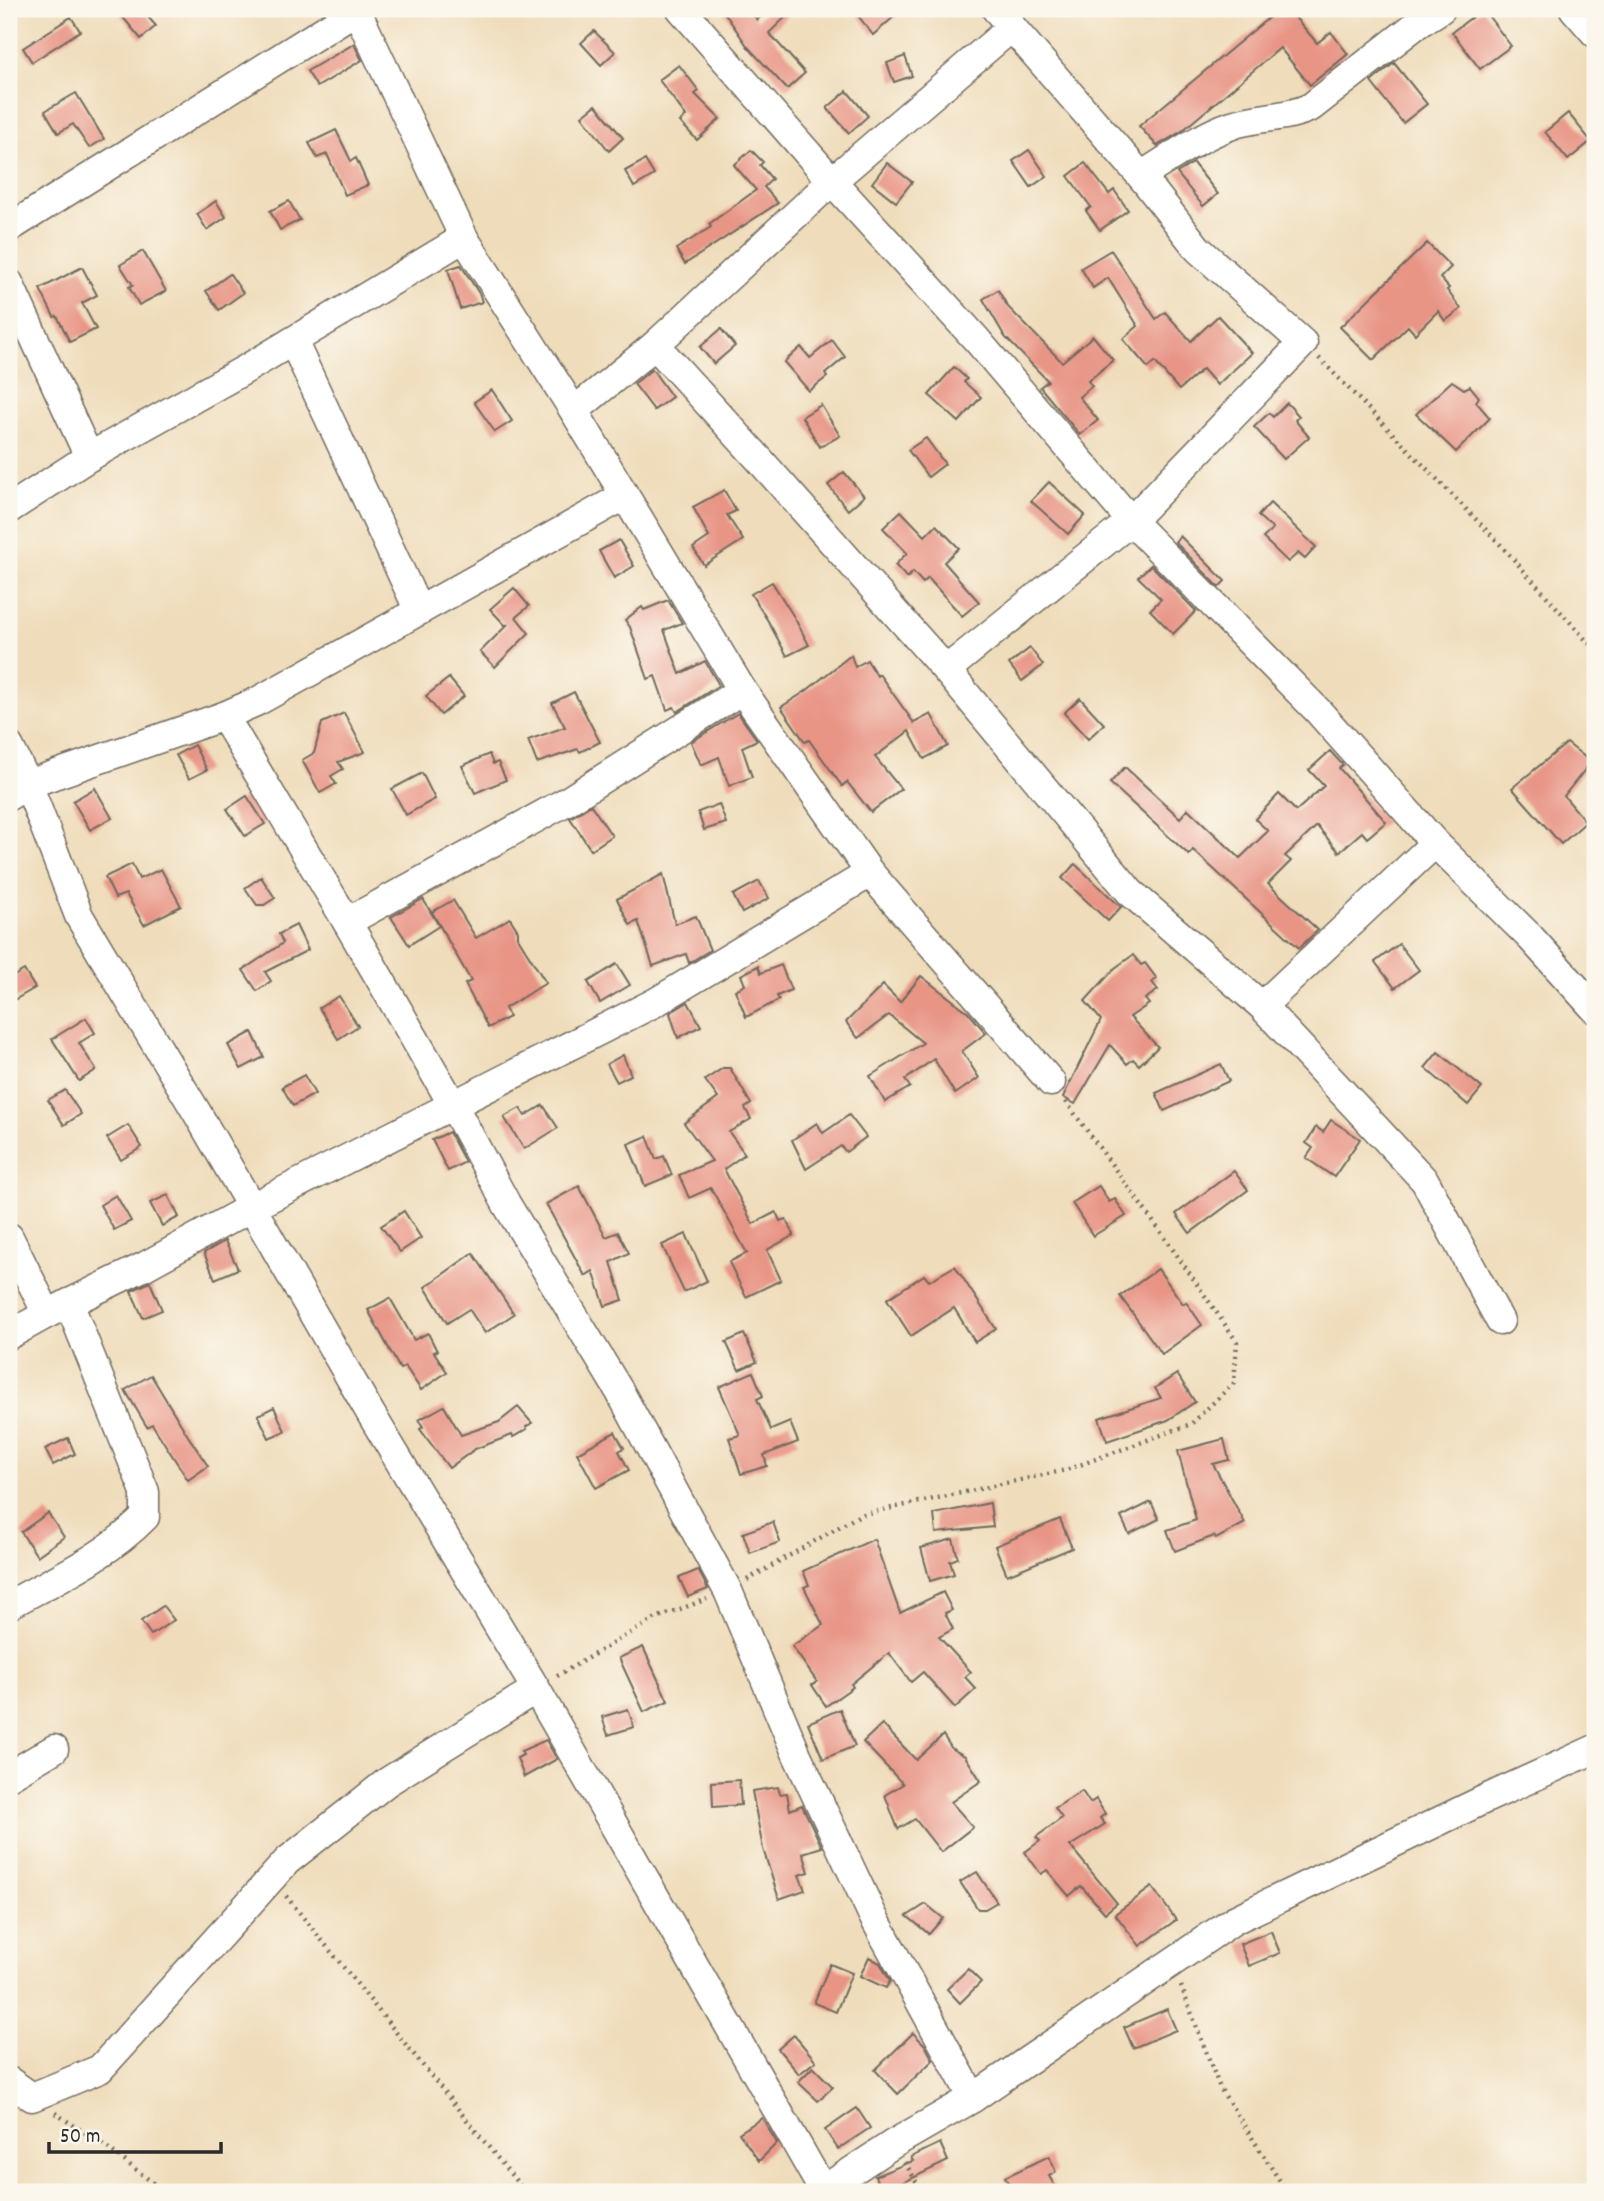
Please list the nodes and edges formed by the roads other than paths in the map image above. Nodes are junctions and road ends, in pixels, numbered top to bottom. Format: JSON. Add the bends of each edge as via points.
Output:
{"nodes":[{"id":1,"x":357,"y":9,"type":"edge"},
{"id":2,"x":681,"y":9,"type":"edge"},
{"id":3,"x":1441,"y":9,"type":"edge"},
{"id":4,"x":1574,"y":9,"type":"edge"},
{"id":5,"x":1004,"y":18,"type":"edge"},
{"id":6,"x":1595,"y":33,"type":"edge"},
{"id":7,"x":1141,"y":176,"type":"junction"},
{"id":8,"x":832,"y":181,"type":"junction"},
{"id":9,"x":9,"y":228,"type":"edge"},
{"id":10,"x":464,"y":238,"type":"junction"},
{"id":11,"x":9,"y":283,"type":"edge"},
{"id":12,"x":293,"y":341,"type":"junction"},
{"id":13,"x":655,"y":345,"type":"junction"},
{"id":14,"x":574,"y":411,"type":"junction"},
{"id":15,"x":89,"y":457,"type":"junction"},
{"id":16,"x":624,"y":496,"type":"junction"},
{"id":17,"x":9,"y":509,"type":"edge"},
{"id":18,"x":1131,"y":521,"type":"junction"},
{"id":19,"x":419,"y":611,"type":"junction"},
{"id":20,"x":946,"y":670,"type":"junction"},
{"id":21,"x":742,"y":690,"type":"junction"},
{"id":22,"x":224,"y":716,"type":"junction"},
{"id":23,"x":9,"y":746,"type":"edge"},
{"id":24,"x":18,"y":790,"type":"edge"},
{"id":25,"x":1435,"y":843,"type":"junction"},
{"id":26,"x":870,"y":873,"type":"junction"},
{"id":27,"x":347,"y":922,"type":"junction"},
{"id":28,"x":1262,"y":1006,"type":"junction"},
{"id":29,"x":1595,"y":1009,"type":"edge"},
{"id":30,"x":1051,"y":1082,"type":"road end"},
{"id":31,"x":453,"y":1105,"type":"junction"},
{"id":32,"x":252,"y":1207,"type":"junction"},
{"id":33,"x":9,"y":1237,"type":"edge"},
{"id":34,"x":58,"y":1308,"type":"junction"},
{"id":35,"x":1500,"y":1321,"type":"dead end"},
{"id":36,"x":9,"y":1335,"type":"edge"},
{"id":37,"x":9,"y":1605,"type":"edge"},
{"id":38,"x":536,"y":1689,"type":"junction"},
{"id":39,"x":54,"y":1749,"type":"dead end"},
{"id":40,"x":1595,"y":1749,"type":"edge"},
{"id":41,"x":9,"y":1776,"type":"edge"},
{"id":42,"x":9,"y":2081,"type":"edge"},
{"id":43,"x":974,"y":2098,"type":"junction"},
{"id":44,"x":821,"y":2191,"type":"edge"}],
"edges":[{"from":1,"to":9,"type":"street"},
{"from":1,"to":10,"type":"street"},
{"from":2,"to":8,"type":"street"},
{"from":3,"to":7,"type":"street","via":[[1311,107],[1225,128]]},
{"from":4,"to":6,"type":"street"},
{"from":5,"to":7,"type":"street"},
{"from":5,"to":8,"type":"street"},
{"from":7,"to":18,"type":"street","via":[[1198,250],[1303,343]]},
{"from":8,"to":13,"type":"street"},
{"from":8,"to":18,"type":"street","via":[[977,340]]},
{"from":10,"to":12,"type":"street"},
{"from":10,"to":14,"type":"street"},
{"from":11,"to":15,"type":"street"},
{"from":12,"to":15,"type":"street"},
{"from":12,"to":19,"type":"street"},
{"from":13,"to":14,"type":"street"},
{"from":13,"to":20,"type":"street"},
{"from":14,"to":16,"type":"street"},
{"from":15,"to":17,"type":"street"},
{"from":16,"to":19,"type":"street"},
{"from":16,"to":21,"type":"street"},
{"from":18,"to":20,"type":"street"},
{"from":18,"to":25,"type":"street","via":[[1318,711]]},
{"from":19,"to":22,"type":"street"},
{"from":20,"to":28,"type":"street","via":[[1130,892]]},
{"from":21,"to":26,"type":"street"},
{"from":21,"to":27,"type":"street","via":[[569,800]]},
{"from":22,"to":24,"type":"street"},
{"from":22,"to":27,"type":"street"},
{"from":23,"to":24,"type":"street"},
{"from":24,"to":32,"type":"street","via":[[79,916]]},
{"from":25,"to":28,"type":"street"},
{"from":25,"to":29,"type":"street"},
{"from":26,"to":30,"type":"street"},
{"from":26,"to":31,"type":"street","via":[[656,1002]]},
{"from":27,"to":31,"type":"street"},
{"from":28,"to":35,"type":"street","via":[[1425,1181]]},
{"from":31,"to":32,"type":"street"},
{"from":31,"to":43,"type":"street","via":[[507,1205],[620,1392],[728,1591],[797,1755],[873,1916]]},
{"from":32,"to":34,"type":"street"},
{"from":32,"to":38,"type":"street"},
{"from":33,"to":34,"type":"street"},
{"from":34,"to":36,"type":"street"},
{"from":34,"to":37,"type":"street","via":[[145,1492],[145,1517],[128,1535]]},
{"from":38,"to":42,"type":"street","via":[[387,1782],[287,1861],[100,2069],[32,2097]]},
{"from":38,"to":44,"type":"street"},
{"from":39,"to":41,"type":"street"},
{"from":40,"to":43,"type":"street","via":[[1234,1920]]},
{"from":43,"to":44,"type":"street"}]}
